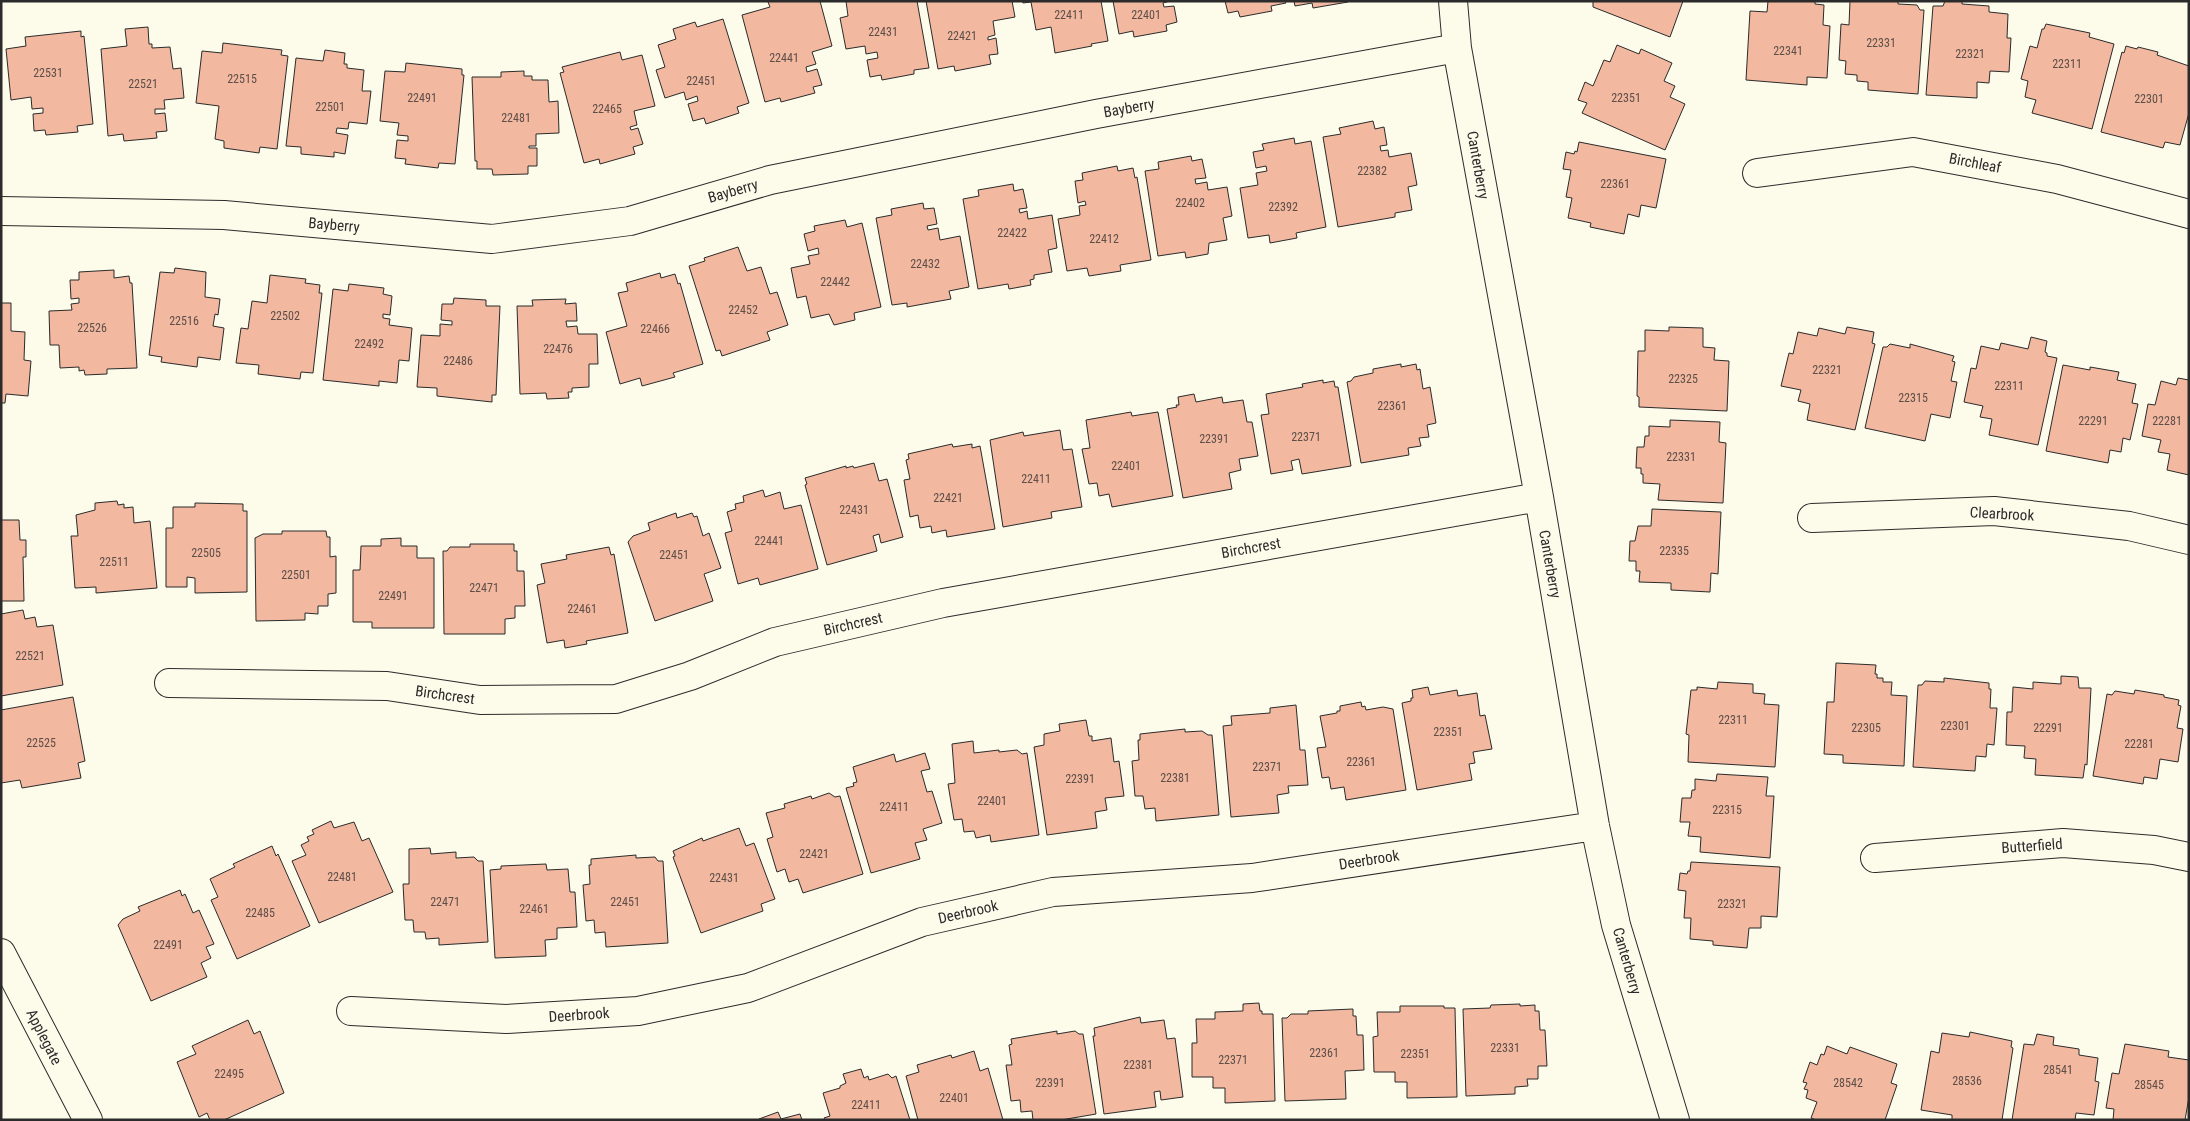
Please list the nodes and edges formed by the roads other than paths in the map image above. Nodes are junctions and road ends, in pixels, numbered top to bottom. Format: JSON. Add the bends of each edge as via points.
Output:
{"nodes":[{"id":1,"x":1453,"y":1,"type":"edge"},
{"id":2,"x":1457,"y":48,"type":"junction"},
{"id":3,"x":1757,"y":173,"type":"dead end"},
{"id":4,"x":1,"y":211,"type":"edge"},
{"id":5,"x":2189,"y":214,"type":"edge"},
{"id":6,"x":1538,"y":497,"type":"junction"},
{"id":7,"x":1812,"y":518,"type":"dead end"},
{"id":8,"x":2189,"y":540,"type":"edge"},
{"id":9,"x":168,"y":683,"type":"dead end"},
{"id":10,"x":1595,"y":826,"type":"junction"},
{"id":11,"x":2189,"y":857,"type":"edge"},
{"id":12,"x":1875,"y":858,"type":"dead end"},
{"id":13,"x":1,"y":953,"type":"edge"},
{"id":14,"x":350,"y":1012,"type":"dead end"},
{"id":15,"x":88,"y":1120,"type":"edge"},
{"id":16,"x":1675,"y":1120,"type":"edge"}],
"edges":[{"from":1,"to":2,"type":"street","name":"Canterberry"},
{"from":2,"to":4,"type":"street","name":"Bayberry","via":[[770,180],[630,221],[492,239],[224,215]]},
{"from":2,"to":6,"type":"street","name":"Canterberry"},
{"from":3,"to":5,"type":"street","name":"Birchleaf","via":[[1913,152],[2057,179]]},
{"from":6,"to":9,"type":"street","name":"Birchcrest","via":[[943,602],[775,642],[690,676],[616,699],[480,700],[387,686]]},
{"from":6,"to":10,"type":"street","name":"Canterberry"},
{"from":7,"to":8,"type":"street","name":"Clearbrook","via":[[1994,511],[2129,526]]},
{"from":10,"to":14,"type":"street","name":"Deerbrook","via":[[1252,878],[1052,892],[922,922],[748,988],[638,1011],[506,1019]]},
{"from":10,"to":16,"type":"street","name":"Canterberry","via":[[1616,925]]},
{"from":11,"to":12,"type":"street","name":"Butterfield","via":[[2154,850],[2063,842]]},
{"from":13,"to":15,"type":"street","name":"Applegate"}]}
